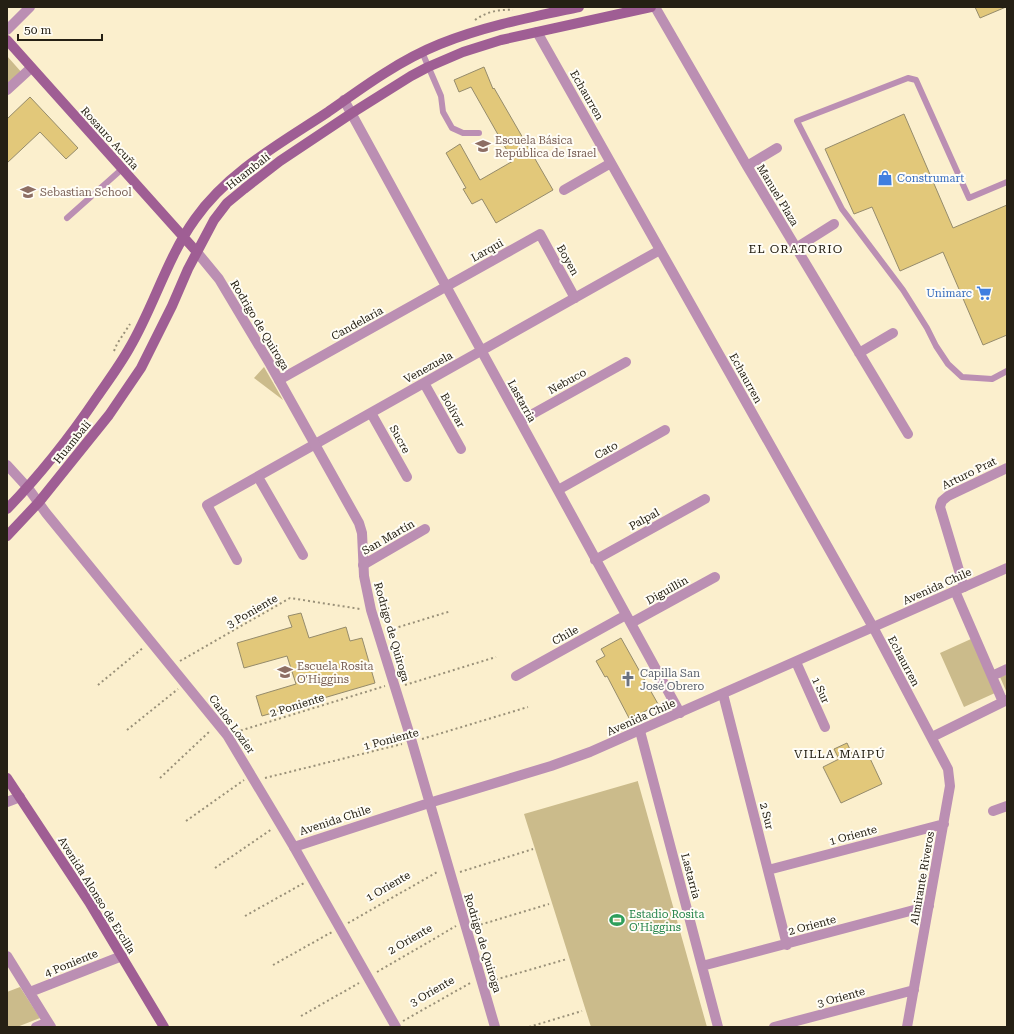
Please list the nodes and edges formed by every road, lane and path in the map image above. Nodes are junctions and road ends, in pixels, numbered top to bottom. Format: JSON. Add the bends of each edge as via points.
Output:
{"nodes":[{"id":1,"x":30,"y":7,"type":"edge"},
{"id":2,"x":579,"y":7,"type":"edge"},
{"id":3,"x":651,"y":7,"type":"edge"},
{"id":4,"x":655,"y":7,"type":"edge"},
{"id":5,"x":515,"y":10,"type":"dead end"},
{"id":6,"x":473,"y":22,"type":"dead end"},
{"id":7,"x":7,"y":30,"type":"edge"},
{"id":8,"x":537,"y":32,"type":"junction"},
{"id":9,"x":7,"y":40,"type":"edge"},
{"id":10,"x":422,"y":52,"type":"junction"},
{"id":11,"x":428,"y":67,"type":"junction"},
{"id":12,"x":31,"y":68,"type":"junction"},
{"id":13,"x":7,"y":90,"type":"edge"},
{"id":14,"x":344,"y":100,"type":"junction"},
{"id":15,"x":352,"y":113,"type":"junction"},
{"id":16,"x":479,"y":133,"type":"dead end"},
{"id":17,"x":776,"y":148,"type":"dead end"},
{"id":18,"x":612,"y":163,"type":"junction"},
{"id":19,"x":747,"y":166,"type":"junction"},
{"id":20,"x":122,"y":168,"type":"junction"},
{"id":21,"x":1007,"y":182,"type":"edge"},
{"id":22,"x":564,"y":190,"type":"dead end"},
{"id":23,"x":67,"y":218,"type":"dead end"},
{"id":24,"x":834,"y":224,"type":"dead end"},
{"id":25,"x":540,"y":234,"type":"joint"},
{"id":26,"x":183,"y":237,"type":"junction"},
{"id":27,"x":796,"y":248,"type":"junction"},
{"id":28,"x":660,"y":250,"type":"junction"},
{"id":29,"x":196,"y":251,"type":"junction"},
{"id":30,"x":446,"y":286,"type":"junction"},
{"id":31,"x":576,"y":298,"type":"junction"},
{"id":32,"x":131,"y":322,"type":"dead end"},
{"id":33,"x":893,"y":333,"type":"dead end"},
{"id":34,"x":481,"y":351,"type":"junction"},
{"id":35,"x":860,"y":353,"type":"junction"},
{"id":36,"x":113,"y":355,"type":"dead end"},
{"id":37,"x":626,"y":362,"type":"dead end"},
{"id":38,"x":1007,"y":371,"type":"edge"},
{"id":39,"x":279,"y":380,"type":"junction"},
{"id":40,"x":424,"y":383,"type":"junction"},
{"id":41,"x":371,"y":413,"type":"junction"},
{"id":42,"x":520,"y":422,"type":"junction"},
{"id":43,"x":665,"y":430,"type":"dead end"},
{"id":44,"x":908,"y":434,"type":"dead end"},
{"id":45,"x":316,"y":444,"type":"junction"},
{"id":46,"x":461,"y":449,"type":"dead end"},
{"id":47,"x":7,"y":465,"type":"edge"},
{"id":48,"x":1007,"y":468,"type":"edge"},
{"id":49,"x":258,"y":477,"type":"junction"},
{"id":50,"x":408,"y":477,"type":"dead end"},
{"id":51,"x":28,"y":488,"type":"junction"},
{"id":52,"x":558,"y":490,"type":"junction"},
{"id":53,"x":705,"y":499,"type":"dead end"},
{"id":54,"x":39,"y":502,"type":"junction"},
{"id":55,"x":7,"y":509,"type":"edge"},
{"id":56,"x":426,"y":529,"type":"dead end"},
{"id":57,"x":7,"y":536,"type":"edge"},
{"id":58,"x":303,"y":555,"type":"dead end"},
{"id":59,"x":237,"y":560,"type":"dead end"},
{"id":60,"x":595,"y":560,"type":"junction"},
{"id":61,"x":363,"y":565,"type":"junction"},
{"id":62,"x":1007,"y":568,"type":"edge"},
{"id":63,"x":715,"y":577,"type":"dead end"},
{"id":64,"x":960,"y":589,"type":"junction"},
{"id":65,"x":371,"y":610,"type":"junction"},
{"id":66,"x":451,"y":611,"type":"dead end"},
{"id":67,"x":628,"y":619,"type":"junction"},
{"id":68,"x":873,"y":627,"type":"junction"},
{"id":69,"x":378,"y":633,"type":"junction"},
{"id":70,"x":151,"y":641,"type":"junction"},
{"id":71,"x":496,"y":657,"type":"dead end"},
{"id":72,"x":796,"y":662,"type":"junction"},
{"id":73,"x":172,"y":666,"type":"junction"},
{"id":74,"x":1007,"y":669,"type":"edge"},
{"id":75,"x":516,"y":676,"type":"dead end"},
{"id":76,"x":992,"y":676,"type":"junction"},
{"id":77,"x":186,"y":683,"type":"junction"},
{"id":78,"x":98,"y":685,"type":"dead end"},
{"id":79,"x":395,"y":685,"type":"junction"},
{"id":80,"x":723,"y":694,"type":"junction"},
{"id":81,"x":1005,"y":701,"type":"edge"},
{"id":82,"x":528,"y":707,"type":"dead end"},
{"id":83,"x":680,"y":713,"type":"junction"},
{"id":84,"x":218,"y":724,"type":"junction"},
{"id":85,"x":824,"y":727,"type":"dead end"},
{"id":86,"x":127,"y":730,"type":"dead end"},
{"id":87,"x":640,"y":731,"type":"junction"},
{"id":88,"x":228,"y":735,"type":"junction"},
{"id":89,"x":932,"y":737,"type":"junction"},
{"id":90,"x":412,"y":742,"type":"junction"},
{"id":91,"x":254,"y":777,"type":"junction"},
{"id":92,"x":7,"y":778,"type":"edge"},
{"id":93,"x":160,"y":778,"type":"dead end"},
{"id":94,"x":20,"y":797,"type":"junction"},
{"id":95,"x":7,"y":802,"type":"edge"},
{"id":96,"x":429,"y":802,"type":"junction"},
{"id":97,"x":1007,"y":806,"type":"edge"},
{"id":98,"x":992,"y":811,"type":"dead end"},
{"id":99,"x":186,"y":821,"type":"dead end"},
{"id":100,"x":281,"y":824,"type":"junction"},
{"id":101,"x":944,"y":824,"type":"junction"},
{"id":102,"x":294,"y":847,"type":"junction"},
{"id":103,"x":533,"y":850,"type":"dead end"},
{"id":104,"x":215,"y":868,"type":"dead end"},
{"id":105,"x":449,"y":870,"type":"junction"},
{"id":106,"x":768,"y":870,"type":"junction"},
{"id":107,"x":312,"y":878,"type":"junction"},
{"id":108,"x":549,"y":904,"type":"dead end"},
{"id":109,"x":929,"y":906,"type":"junction"},
{"id":110,"x":245,"y":916,"type":"dead end"},
{"id":111,"x":465,"y":925,"type":"junction"},
{"id":112,"x":340,"y":927,"type":"junction"},
{"id":113,"x":787,"y":945,"type":"junction"},
{"id":114,"x":7,"y":956,"type":"edge"},
{"id":115,"x":122,"y":956,"type":"junction"},
{"id":116,"x":567,"y":959,"type":"dead end"},
{"id":117,"x":274,"y":965,"type":"dead end"},
{"id":118,"x":702,"y":966,"type":"junction"},
{"id":119,"x":368,"y":978,"type":"junction"},
{"id":120,"x":482,"y":980,"type":"junction"},
{"id":121,"x":914,"y":990,"type":"junction"},
{"id":122,"x":30,"y":992,"type":"junction"},
{"id":123,"x":582,"y":1012,"type":"dead end"},
{"id":124,"x":301,"y":1016,"type":"dead end"},
{"id":125,"x":50,"y":1025,"type":"edge"},
{"id":126,"x":396,"y":1026,"type":"edge"},
{"id":127,"x":36,"y":1027,"type":"edge"},
{"id":128,"x":164,"y":1027,"type":"edge"},
{"id":129,"x":495,"y":1027,"type":"edge"},
{"id":130,"x":529,"y":1027,"type":"edge"},
{"id":131,"x":718,"y":1027,"type":"edge"},
{"id":132,"x":774,"y":1027,"type":"edge"},
{"id":133,"x":907,"y":1027,"type":"edge"}],
"edges":[{"from":1,"to":7,"type":"street"},
{"from":2,"to":10,"type":"main road","name":"Huambalí","via":[[477,31]]},
{"from":3,"to":8,"type":"main road","name":"Huambalí"},
{"from":4,"to":19,"type":"street","name":"Manuel Plaza"},
{"from":5,"to":6,"type":"path","via":[[482,14]]},
{"from":8,"to":11,"type":"main road","name":"Huambalí","via":[[482,46]]},
{"from":8,"to":18,"type":"street","name":"Echaurren"},
{"from":9,"to":12,"type":"main road","name":"Rosauro Acuña"},
{"from":10,"to":11,"type":"lane"},
{"from":10,"to":14,"type":"main road","name":"Huambalí"},
{"from":11,"to":15,"type":"main road","name":"Huambalí"},
{"from":11,"to":16,"type":"lane","via":[[441,96],[443,112],[452,128],[463,133]]},
{"from":12,"to":13,"type":"street"},
{"from":12,"to":20,"type":"main road","name":"Rosauro Acuña"},
{"from":14,"to":15,"type":"street","name":"Lastarria"},
{"from":14,"to":26,"type":"main road","name":"Huambalí","via":[[229,180],[209,200]]},
{"from":15,"to":29,"type":"main road","name":"Huambalí","via":[[263,174],[233,198],[214,220]]},
{"from":15,"to":30,"type":"street","name":"Lastarria"},
{"from":17,"to":19,"type":"street"},
{"from":18,"to":22,"type":"street"},
{"from":18,"to":28,"type":"street","name":"Echaurren"},
{"from":19,"to":27,"type":"street","name":"Manuel Plaza"},
{"from":20,"to":23,"type":"lane"},
{"from":20,"to":26,"type":"main road","name":"Rosauro Acuña"},
{"from":21,"to":38,"type":"lane","via":[[969,198],[916,80],[908,78],[797,121],[842,209],[903,290],[948,364],[962,377],[992,379]]},
{"from":24,"to":27,"type":"street"},
{"from":25,"to":30,"type":"street","name":"Larqui"},
{"from":25,"to":31,"type":"street","name":"Boyen"},
{"from":26,"to":29,"type":"main road","name":"Rosauro Acuña"},
{"from":26,"to":51,"type":"main road","name":"Huambalí","via":[[131,346],[79,423]]},
{"from":27,"to":35,"type":"street","name":"Manuel Plaza"},
{"from":28,"to":31,"type":"street","name":"Venezuela"},
{"from":28,"to":68,"type":"street","name":"Echaurren"},
{"from":29,"to":39,"type":"street","name":"Rodrigo de Quiroga","via":[[219,279]]},
{"from":29,"to":54,"type":"main road","name":"Huambalí","via":[[141,368],[109,416]]},
{"from":30,"to":34,"type":"street","name":"Lastarria"},
{"from":30,"to":39,"type":"street","name":"Candelaria"},
{"from":31,"to":34,"type":"street","name":"Venezuela"},
{"from":32,"to":36,"type":"path"},
{"from":33,"to":35,"type":"street"},
{"from":34,"to":40,"type":"street","name":"Venezuela"},
{"from":34,"to":42,"type":"street","name":"Lastarria"},
{"from":35,"to":44,"type":"street","name":"Manuel Plaza"},
{"from":37,"to":42,"type":"street","name":"Nebuco"},
{"from":39,"to":45,"type":"street","name":"Rodrigo de Quiroga"},
{"from":40,"to":41,"type":"street","name":"Venezuela"},
{"from":40,"to":46,"type":"street","name":"Bolívar"},
{"from":41,"to":45,"type":"street","name":"Venezuela"},
{"from":41,"to":50,"type":"street","name":"Sucre"},
{"from":42,"to":52,"type":"street","name":"Lastarria"},
{"from":43,"to":52,"type":"street","name":"Cato"},
{"from":45,"to":49,"type":"street","name":"Venezuela"},
{"from":45,"to":61,"type":"street","name":"Rodrigo de Quiroga","via":[[359,523],[362,533]]},
{"from":47,"to":51,"type":"street","name":"Carlos Lozier"},
{"from":48,"to":64,"type":"street","name":"Arturo Prat","via":[[942,501],[940,507]]},
{"from":49,"to":58,"type":"street"},
{"from":49,"to":59,"type":"street","name":"Venezuela","via":[[207,505]]},
{"from":51,"to":54,"type":"street","name":"Carlos Lozier"},
{"from":51,"to":55,"type":"main road","name":"Huambalí"},
{"from":52,"to":60,"type":"street","name":"Lastarria"},
{"from":53,"to":60,"type":"street","name":"Palpal"},
{"from":54,"to":57,"type":"main road","name":"Huambalí"},
{"from":54,"to":70,"type":"street","name":"Carlos Lozier"},
{"from":56,"to":61,"type":"street","name":"San Martín"},
{"from":60,"to":67,"type":"street","name":"Lastarria"},
{"from":61,"to":65,"type":"street","name":"Rodrigo de Quiroga"},
{"from":62,"to":64,"type":"street","name":"Avenida Chile"},
{"from":63,"to":67,"type":"street","name":"Diguillín"},
{"from":64,"to":68,"type":"street","name":"Avenida Chile"},
{"from":64,"to":76,"type":"street"},
{"from":65,"to":69,"type":"street","name":"Rodrigo de Quiroga"},
{"from":65,"to":73,"type":"path","name":"3 Poniente","via":[[290,598]]},
{"from":66,"to":69,"type":"path"},
{"from":67,"to":75,"type":"street","name":"Chile"},
{"from":67,"to":83,"type":"street","name":"Lastarria"},
{"from":68,"to":72,"type":"street","name":"Avenida Chile"},
{"from":68,"to":89,"type":"street","name":"Echaurren"},
{"from":69,"to":79,"type":"street","name":"Rodrigo de Quiroga"},
{"from":70,"to":73,"type":"street","name":"Carlos Lozier"},
{"from":70,"to":78,"type":"path"},
{"from":71,"to":79,"type":"path","name":"2 Poniente"},
{"from":72,"to":80,"type":"street","name":"Avenida Chile"},
{"from":72,"to":85,"type":"street","name":"1 Sur"},
{"from":73,"to":77,"type":"street","name":"Carlos Lozier"},
{"from":74,"to":76,"type":"street"},
{"from":76,"to":81,"type":"street"},
{"from":77,"to":84,"type":"street","name":"Carlos Lozier"},
{"from":77,"to":86,"type":"path"},
{"from":79,"to":88,"type":"path","name":"2 Poniente"},
{"from":79,"to":90,"type":"street","name":"Rodrigo de Quiroga"},
{"from":80,"to":83,"type":"street","name":"Avenida Chile"},
{"from":80,"to":106,"type":"street","name":"2 Sur"},
{"from":81,"to":89,"type":"street"},
{"from":82,"to":90,"type":"path","name":"1 Poniente"},
{"from":83,"to":87,"type":"street","name":"Avenida Chile"},
{"from":84,"to":88,"type":"street","name":"Carlos Lozier"},
{"from":84,"to":93,"type":"path"},
{"from":87,"to":96,"type":"street","name":"Avenida Chile","via":[[551,766]]},
{"from":87,"to":118,"type":"street","name":"Lastarria"},
{"from":88,"to":91,"type":"street","name":"Carlos Lozier"},
{"from":89,"to":101,"type":"street","name":"Almirante Riveros","via":[[950,774]]},
{"from":90,"to":91,"type":"path","name":"1 Poniente"},
{"from":90,"to":96,"type":"street","name":"Rodrigo de Quiroga"},
{"from":91,"to":99,"type":"path"},
{"from":91,"to":100,"type":"street","name":"Carlos Lozier"},
{"from":92,"to":94,"type":"main road","name":"Avenida Alonso de Ercilla"},
{"from":94,"to":95,"type":"street"},
{"from":94,"to":115,"type":"main road","name":"Avenida Alonso de Ercilla"},
{"from":96,"to":102,"type":"street","name":"Avenida Chile"},
{"from":96,"to":105,"type":"street","name":"Rodrigo de Quiroga"},
{"from":97,"to":98,"type":"street"},
{"from":100,"to":102,"type":"street","name":"Carlos Lozier"},
{"from":100,"to":104,"type":"path"},
{"from":101,"to":106,"type":"street","name":"1 Oriente"},
{"from":101,"to":109,"type":"street","name":"Almirante Riveros"},
{"from":102,"to":107,"type":"street","name":"Carlos Lozier"},
{"from":103,"to":105,"type":"path","name":"1 Oriente"},
{"from":105,"to":111,"type":"street","name":"Rodrigo de Quiroga"},
{"from":105,"to":112,"type":"path","name":"1 Oriente"},
{"from":106,"to":113,"type":"street","name":"2 Sur"},
{"from":107,"to":110,"type":"path"},
{"from":107,"to":112,"type":"street","name":"Carlos Lozier"},
{"from":108,"to":111,"type":"path","name":"2 Oriente"},
{"from":109,"to":113,"type":"street","name":"2 Oriente"},
{"from":109,"to":121,"type":"street","name":"Almirante Riveros"},
{"from":111,"to":119,"type":"path","name":"2 Oriente"},
{"from":111,"to":120,"type":"street","name":"Rodrigo de Quiroga"},
{"from":112,"to":117,"type":"path","name":"1 Oriente"},
{"from":112,"to":119,"type":"street","name":"Carlos Lozier"},
{"from":113,"to":118,"type":"street","name":"2 Oriente"},
{"from":114,"to":122,"type":"street"},
{"from":115,"to":122,"type":"street","name":"4 Poniente"},
{"from":115,"to":128,"type":"main road","name":"Avenida Alonso de Ercilla"},
{"from":116,"to":120,"type":"path","name":"3 Oriente"},
{"from":118,"to":131,"type":"street","name":"Lastarria"},
{"from":119,"to":124,"type":"path","name":"2 Oriente"},
{"from":119,"to":126,"type":"street","name":"Carlos Lozier"},
{"from":120,"to":126,"type":"path","name":"3 Oriente"},
{"from":120,"to":129,"type":"street","name":"Rodrigo de Quiroga"},
{"from":121,"to":132,"type":"street","name":"3 Oriente"},
{"from":121,"to":133,"type":"street","name":"Almirante Riveros"},
{"from":122,"to":125,"type":"street"},
{"from":123,"to":130,"type":"path"},
{"from":125,"to":127,"type":"street"}]}
